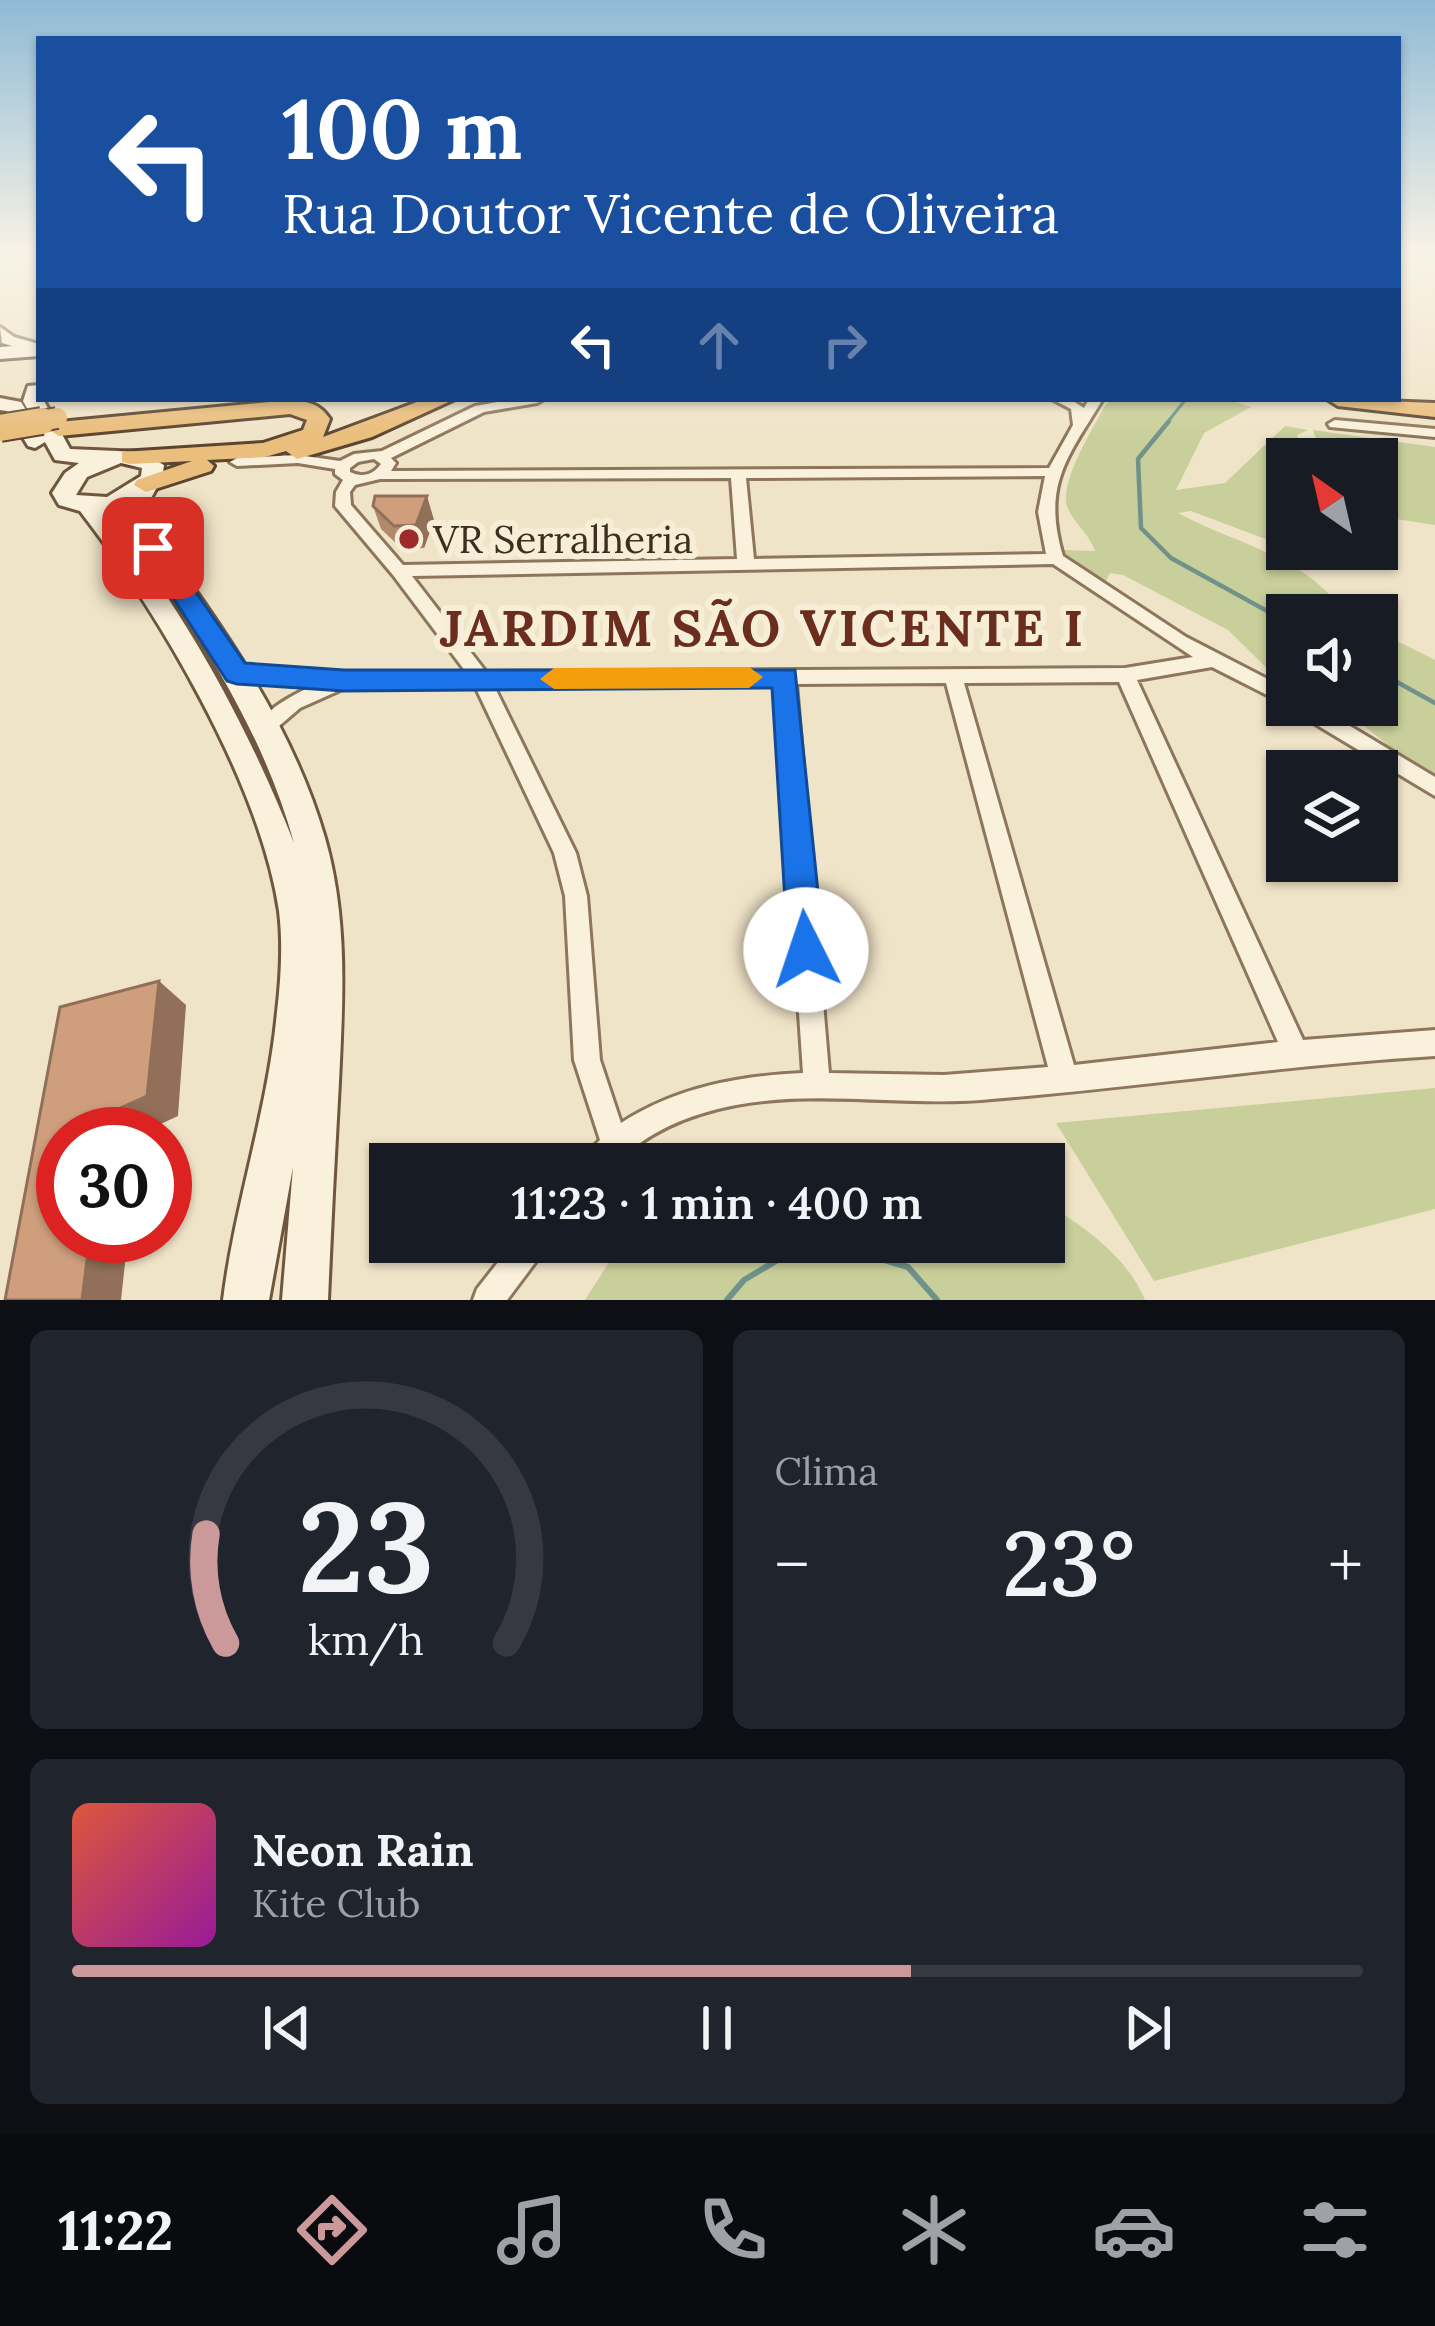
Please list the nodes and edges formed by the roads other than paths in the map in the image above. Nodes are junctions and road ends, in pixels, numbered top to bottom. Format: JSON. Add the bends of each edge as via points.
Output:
{"nodes":[{"id":1,"x":0,"y":332,"type":"edge"},
{"id":2,"x":36,"y":348,"type":"edge"},
{"id":3,"x":36,"y":349,"type":"edge"},
{"id":4,"x":0,"y":353,"type":"edge"},
{"id":5,"x":36,"y":389,"type":"edge"},
{"id":6,"x":36,"y":392,"type":"edge"},
{"id":7,"x":1401,"y":395,"type":"edge"},
{"id":8,"x":1435,"y":399,"type":"edge"},
{"id":9,"x":160,"y":402,"type":"edge"},
{"id":10,"x":174,"y":402,"type":"edge"},
{"id":11,"x":260,"y":402,"type":"edge"},
{"id":12,"x":437,"y":402,"type":"edge"},
{"id":13,"x":520,"y":402,"type":"edge"},
{"id":14,"x":1066,"y":402,"type":"edge"},
{"id":15,"x":1094,"y":402,"type":"edge"},
{"id":16,"x":1364,"y":402,"type":"edge"},
{"id":17,"x":0,"y":403,"type":"edge"},
{"id":18,"x":1435,"y":410,"type":"edge"},
{"id":19,"x":109,"y":411,"type":"junction"},
{"id":20,"x":1335,"y":424,"type":"dead end"},
{"id":21,"x":1080,"y":425,"type":"junction"},
{"id":22,"x":58,"y":426,"type":"junction"},
{"id":23,"x":0,"y":428,"type":"edge"},
{"id":24,"x":1435,"y":435,"type":"edge"},
{"id":25,"x":0,"y":439,"type":"edge"},
{"id":26,"x":383,"y":456,"type":"junction"},
{"id":27,"x":121,"y":458,"type":"junction"},
{"id":28,"x":236,"y":462,"type":"junction"},
{"id":29,"x":1050,"y":472,"type":"junction"},
{"id":30,"x":347,"y":473,"type":"junction"},
{"id":31,"x":738,"y":473,"type":"junction"},
{"id":32,"x":380,"y":476,"type":"junction"},
{"id":33,"x":144,"y":488,"type":"junction"},
{"id":34,"x":64,"y":491,"type":"junction"},
{"id":35,"x":88,"y":506,"type":"junction"},
{"id":36,"x":1056,"y":559,"type":"junction"},
{"id":37,"x":746,"y":565,"type":"junction"},
{"id":38,"x":400,"y":571,"type":"junction"},
{"id":39,"x":1215,"y":660,"type":"junction"},
{"id":40,"x":237,"y":673,"type":"junction"},
{"id":41,"x":1125,"y":675,"type":"junction"},
{"id":42,"x":953,"y":676,"type":"junction"},
{"id":43,"x":785,"y":677,"type":"junction"},
{"id":44,"x":481,"y":679,"type":"junction"},
{"id":45,"x":344,"y":680,"type":"junction"},
{"id":46,"x":1266,"y":687,"type":"edge"},
{"id":47,"x":1334,"y":726,"type":"edge"},
{"id":48,"x":265,"y":727,"type":"junction"},
{"id":49,"x":1435,"y":787,"type":"edge"},
{"id":50,"x":1435,"y":1042,"type":"edge"},
{"id":51,"x":1296,"y":1054,"type":"junction"},
{"id":52,"x":1064,"y":1077,"type":"junction"},
{"id":53,"x":817,"y":1086,"type":"junction"},
{"id":54,"x":603,"y":1143,"type":"edge"},
{"id":55,"x":620,"y":1143,"type":"edge"},
{"id":56,"x":517,"y":1263,"type":"edge"},
{"id":57,"x":246,"y":1300,"type":"edge"},
{"id":58,"x":305,"y":1300,"type":"edge"},
{"id":59,"x":488,"y":1300,"type":"edge"}],
"edges":[{"from":1,"to":2,"type":"street"},
{"from":3,"to":4,"type":"main road"},
{"from":5,"to":17,"type":"main road"},
{"from":6,"to":27,"type":"main road","via":[[33,401],[63,455]]},
{"from":7,"to":8,"type":"highway"},
{"from":9,"to":19,"type":"highway"},
{"from":10,"to":19,"type":"highway"},
{"from":11,"to":22,"type":"highway"},
{"from":12,"to":28,"type":"highway","via":[[364,433]]},
{"from":13,"to":26,"type":"street","via":[[480,409]]},
{"from":14,"to":21,"type":"street","via":[[1077,407]]},
{"from":15,"to":21,"type":"street"},
{"from":16,"to":18,"type":"highway"},
{"from":17,"to":34,"type":"main road","via":[[14,406]]},
{"from":19,"to":22,"type":"highway"},
{"from":20,"to":24,"type":"street"},
{"from":21,"to":29,"type":"street"},
{"from":22,"to":23,"type":"highway","bridge":true},
{"from":22,"to":25,"type":"highway"},
{"from":22,"to":27,"type":"highway","via":[[290,407],[319,419],[313,434],[285,446]]},
{"from":26,"to":30,"type":"street","via":[[361,455]]},
{"from":26,"to":32,"type":"street","via":[[389,467]]},
{"from":27,"to":33,"type":"main road","via":[[153,465]]},
{"from":27,"to":34,"type":"main road","via":[[84,469]]},
{"from":28,"to":30,"type":"street","via":[[298,459]]},
{"from":28,"to":33,"type":"highway","via":[[190,467]]},
{"from":29,"to":31,"type":"street"},
{"from":29,"to":36,"type":"street","via":[[1045,519]]},
{"from":30,"to":32,"type":"street"},
{"from":30,"to":38,"type":"street","via":[[343,506]]},
{"from":31,"to":32,"type":"street"},
{"from":31,"to":37,"type":"street"},
{"from":33,"to":35,"type":"main road"},
{"from":33,"to":40,"type":"main road","via":[[130,516]]},
{"from":34,"to":35,"type":"main road","via":[[67,500]]},
{"from":35,"to":57,"type":"main road","via":[[154,590],[213,690],[285,854],[297,903],[286,1082]]},
{"from":36,"to":37,"type":"street"},
{"from":36,"to":39,"type":"street"},
{"from":37,"to":38,"type":"street"},
{"from":38,"to":44,"type":"street"},
{"from":39,"to":41,"type":"street"},
{"from":39,"to":46,"type":"street"},
{"from":40,"to":45,"type":"street"},
{"from":40,"to":48,"type":"main road"},
{"from":41,"to":42,"type":"street"},
{"from":41,"to":51,"type":"street"},
{"from":42,"to":43,"type":"street"},
{"from":42,"to":52,"type":"street"},
{"from":43,"to":44,"type":"street"},
{"from":43,"to":53,"type":"street"},
{"from":44,"to":45,"type":"street"},
{"from":44,"to":54,"type":"street","via":[[565,853]]},
{"from":45,"to":48,"type":"street","via":[[305,696]]},
{"from":47,"to":49,"type":"street"},
{"from":48,"to":58,"type":"main road","via":[[313,838],[326,927]]},
{"from":50,"to":51,"type":"street"},
{"from":51,"to":52,"type":"street"},
{"from":52,"to":53,"type":"street","via":[[975,1087]]},
{"from":53,"to":55,"type":"street","via":[[708,1098],[665,1112]]},
{"from":56,"to":59,"type":"street"}]}
